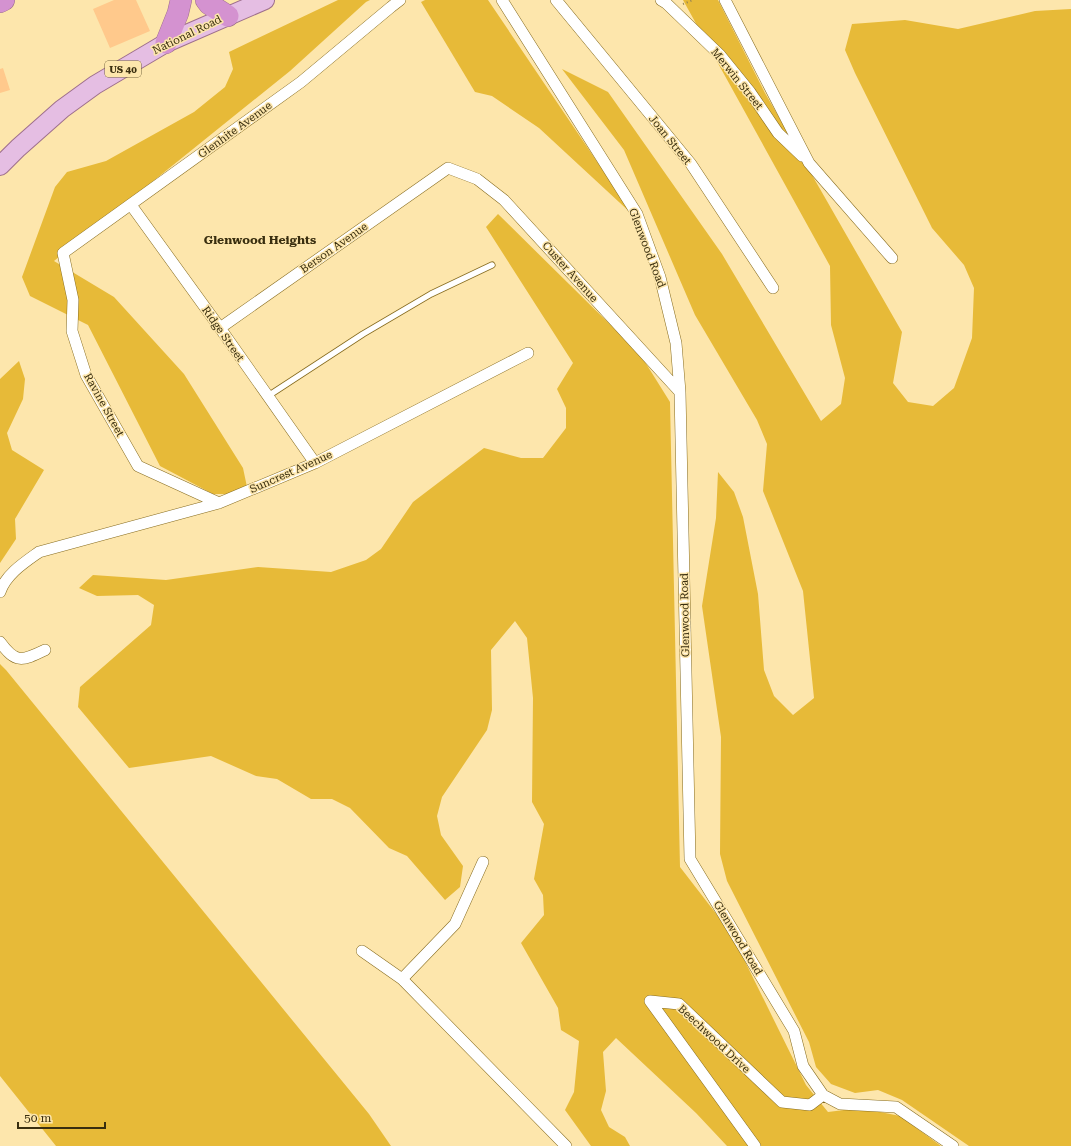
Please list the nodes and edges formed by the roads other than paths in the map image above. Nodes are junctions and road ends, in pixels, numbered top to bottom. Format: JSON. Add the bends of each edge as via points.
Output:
{"nodes":[{"id":1,"x":4,"y":0,"type":"edge"},
{"id":2,"x":181,"y":0,"type":"edge"},
{"id":3,"x":206,"y":0,"type":"edge"},
{"id":4,"x":265,"y":0,"type":"edge"},
{"id":5,"x":400,"y":0,"type":"edge"},
{"id":6,"x":502,"y":0,"type":"edge"},
{"id":7,"x":556,"y":0,"type":"edge"},
{"id":8,"x":661,"y":0,"type":"edge"},
{"id":9,"x":725,"y":0,"type":"edge"},
{"id":10,"x":0,"y":2,"type":"edge"},
{"id":11,"x":228,"y":16,"type":"junction"},
{"id":12,"x":166,"y":43,"type":"junction"},
{"id":13,"x":809,"y":163,"type":"junction"},
{"id":14,"x":0,"y":166,"type":"edge"},
{"id":15,"x":448,"y":168,"type":"joint"},
{"id":16,"x":131,"y":205,"type":"junction"},
{"id":17,"x":63,"y":253,"type":"joint"},
{"id":18,"x":892,"y":258,"type":"dead end"},
{"id":19,"x":492,"y":265,"type":"dead end"},
{"id":20,"x":773,"y":288,"type":"dead end"},
{"id":21,"x":220,"y":328,"type":"junction"},
{"id":22,"x":528,"y":353,"type":"dead end"},
{"id":23,"x":680,"y":392,"type":"junction"},
{"id":24,"x":267,"y":396,"type":"junction"},
{"id":25,"x":315,"y":463,"type":"junction"},
{"id":26,"x":219,"y":503,"type":"junction"},
{"id":27,"x":0,"y":592,"type":"edge"},
{"id":28,"x":0,"y":642,"type":"edge"},
{"id":29,"x":46,"y":650,"type":"dead end"},
{"id":30,"x":483,"y":862,"type":"dead end"},
{"id":31,"x":362,"y":951,"type":"dead end"},
{"id":32,"x":402,"y":979,"type":"junction"},
{"id":33,"x":823,"y":1095,"type":"junction"},
{"id":34,"x":566,"y":1146,"type":"edge"},
{"id":35,"x":755,"y":1146,"type":"edge"},
{"id":36,"x":953,"y":1146,"type":"edge"}],
"edges":[{"from":1,"to":10,"type":"highway"},
{"from":2,"to":12,"type":"highway"},
{"from":3,"to":11,"type":"highway"},
{"from":4,"to":11,"type":"main road","name":"National Road","number":"US 40"},
{"from":5,"to":16,"type":"street","name":"Glenhite Avenue","via":[[301,82]]},
{"from":6,"to":23,"type":"street","name":"Glenwood Road","via":[[637,214],[660,277],[676,343]]},
{"from":7,"to":20,"type":"street","name":"Joan Street","via":[[691,164]]},
{"from":8,"to":13,"type":"street","name":"Merwin Street","via":[[720,55],[778,133]]},
{"from":9,"to":13,"type":"street","name":"Merwin Street"},
{"from":11,"to":12,"type":"main road","name":"National Road","number":"US 40"},
{"from":12,"to":14,"type":"main road","name":"National Road","number":"US 40","via":[[95,85],[62,109]]},
{"from":13,"to":18,"type":"street","name":"Merwin Street"},
{"from":15,"to":21,"type":"street","name":"Berson Avenue"},
{"from":15,"to":23,"type":"street","name":"Custer Avenue","via":[[477,180],[504,200]]},
{"from":16,"to":17,"type":"street","name":"Glenhite Avenue"},
{"from":16,"to":21,"type":"street","name":"Ridge Street"},
{"from":17,"to":26,"type":"street","name":"Ravine Street","via":[[73,300],[72,331],[86,375],[138,466]]},
{"from":19,"to":24,"type":"lane","via":[[431,294]]},
{"from":21,"to":24,"type":"street","name":"Ridge Street"},
{"from":22,"to":25,"type":"street","name":"Suncrest Avenue"},
{"from":23,"to":33,"type":"street","name":"Glenwood Road","via":[[690,859],[794,1030],[803,1066]]},
{"from":24,"to":25,"type":"street","name":"Ridge Street"},
{"from":25,"to":26,"type":"street","name":"Suncrest Avenue"},
{"from":26,"to":27,"type":"street","name":"Suncrest Avenue","via":[[39,552],[18,568]]},
{"from":28,"to":29,"type":"street","via":[[8,653],[24,659]]},
{"from":30,"to":32,"type":"street","via":[[455,924]]},
{"from":31,"to":32,"type":"street"},
{"from":32,"to":34,"type":"street"},
{"from":33,"to":35,"type":"street","name":"Beechwood Drive","via":[[810,1105],[782,1102],[679,1004],[650,1001]]},
{"from":33,"to":36,"type":"street","name":"Glenwood Road","via":[[840,1104],[896,1107]]}]}
